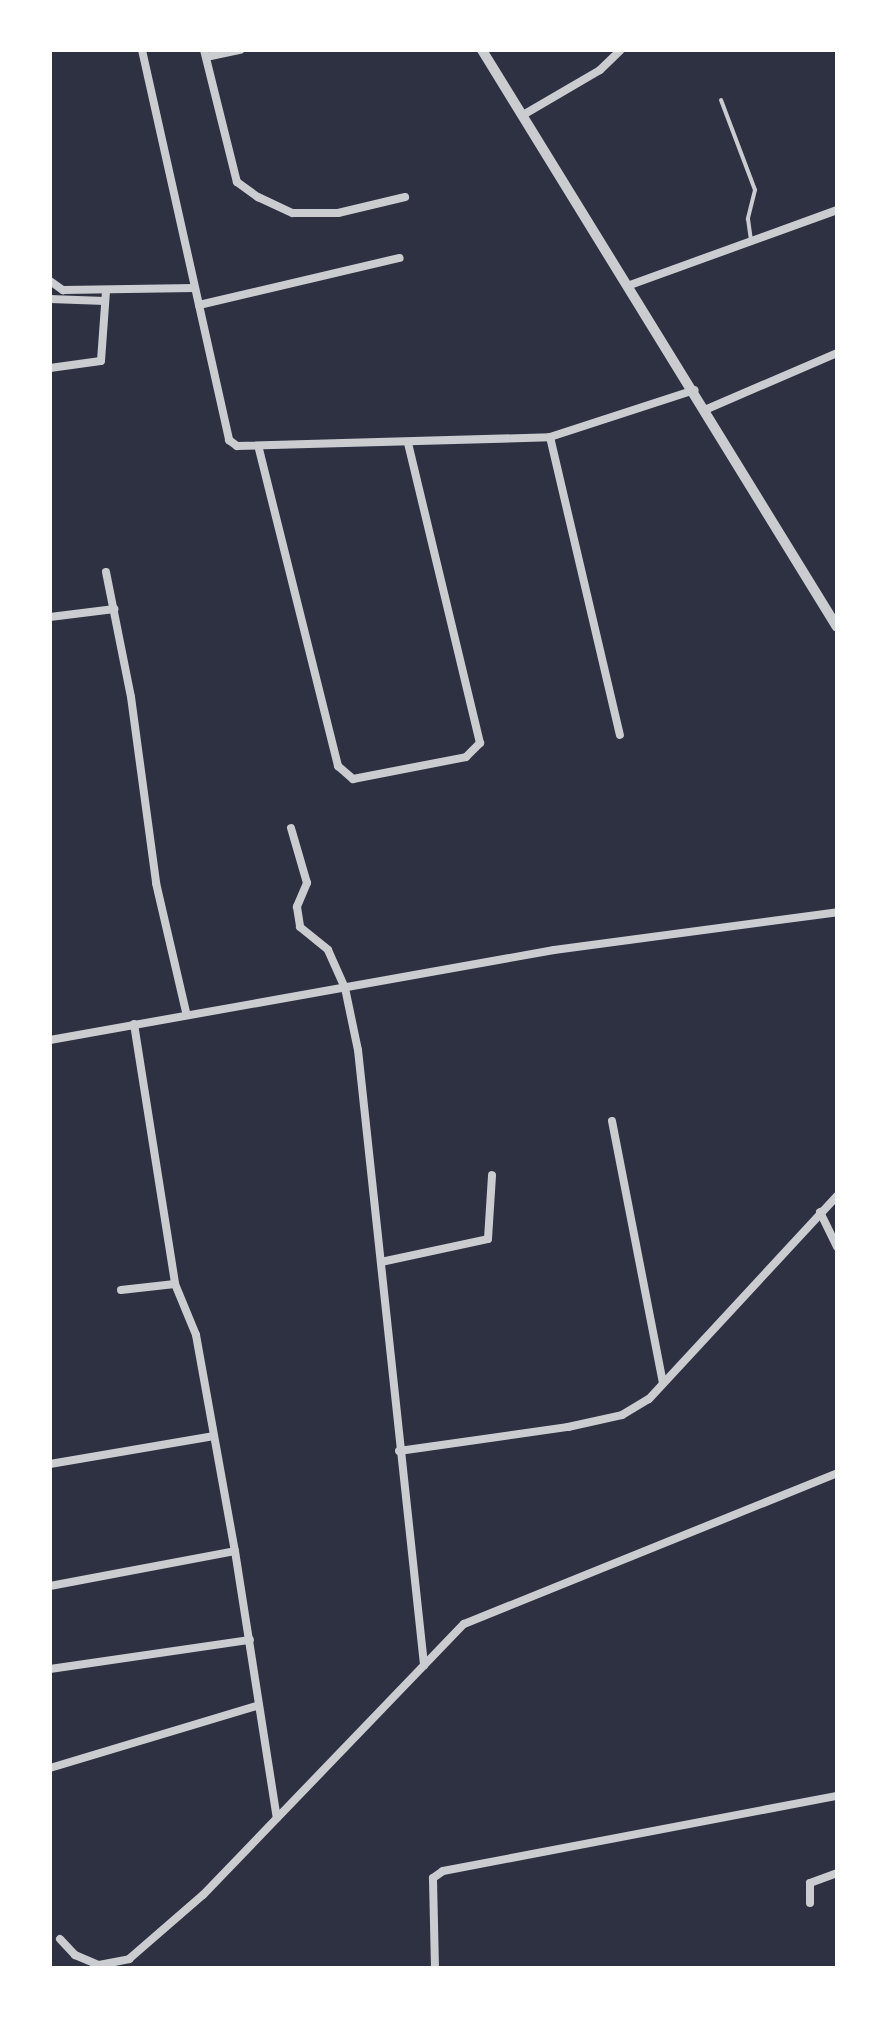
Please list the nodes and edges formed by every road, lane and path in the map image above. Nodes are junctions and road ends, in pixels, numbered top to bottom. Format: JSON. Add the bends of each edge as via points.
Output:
{"nodes":[{"id":1,"x":142,"y":50,"type":"edge"},
{"id":2,"x":240,"y":50,"type":"edge"},
{"id":3,"x":482,"y":50,"type":"edge"},
{"id":4,"x":621,"y":50,"type":"edge"},
{"id":5,"x":205,"y":53,"type":"edge"},
{"id":6,"x":721,"y":100,"type":"dead end"},
{"id":7,"x":524,"y":115,"type":"junction"},
{"id":8,"x":405,"y":197,"type":"dead end"},
{"id":9,"x":837,"y":210,"type":"edge"},
{"id":10,"x":751,"y":240,"type":"junction"},
{"id":11,"x":400,"y":258,"type":"dead end"},
{"id":12,"x":50,"y":282,"type":"edge"},
{"id":13,"x":630,"y":285,"type":"junction"},
{"id":14,"x":194,"y":288,"type":"junction"},
{"id":15,"x":106,"y":296,"type":"junction"},
{"id":16,"x":50,"y":299,"type":"edge"},
{"id":17,"x":200,"y":305,"type":"junction"},
{"id":18,"x":837,"y":353,"type":"edge"},
{"id":19,"x":50,"y":368,"type":"edge"},
{"id":20,"x":695,"y":390,"type":"junction"},
{"id":21,"x":707,"y":409,"type":"junction"},
{"id":22,"x":550,"y":437,"type":"junction"},
{"id":23,"x":408,"y":444,"type":"junction"},
{"id":24,"x":259,"y":449,"type":"junction"},
{"id":25,"x":106,"y":572,"type":"dead end"},
{"id":26,"x":114,"y":609,"type":"junction"},
{"id":27,"x":50,"y":617,"type":"edge"},
{"id":28,"x":837,"y":627,"type":"edge"},
{"id":29,"x":620,"y":736,"type":"dead end"},
{"id":30,"x":291,"y":828,"type":"dead end"},
{"id":31,"x":837,"y":912,"type":"edge"},
{"id":32,"x":345,"y":988,"type":"junction"},
{"id":33,"x":186,"y":1012,"type":"junction"},
{"id":34,"x":134,"y":1024,"type":"junction"},
{"id":35,"x":50,"y":1040,"type":"edge"},
{"id":36,"x":612,"y":1121,"type":"dead end"},
{"id":37,"x":492,"y":1174,"type":"dead end"},
{"id":38,"x":837,"y":1196,"type":"edge"},
{"id":39,"x":820,"y":1212,"type":"junction"},
{"id":40,"x":837,"y":1247,"type":"edge"},
{"id":41,"x":381,"y":1262,"type":"junction"},
{"id":42,"x":174,"y":1284,"type":"junction"},
{"id":43,"x":120,"y":1290,"type":"dead end"},
{"id":44,"x":663,"y":1383,"type":"junction"},
{"id":45,"x":213,"y":1436,"type":"junction"},
{"id":46,"x":398,"y":1451,"type":"junction"},
{"id":47,"x":50,"y":1464,"type":"edge"},
{"id":48,"x":837,"y":1473,"type":"edge"},
{"id":49,"x":235,"y":1551,"type":"junction"},
{"id":50,"x":50,"y":1586,"type":"edge"},
{"id":51,"x":250,"y":1640,"type":"junction"},
{"id":52,"x":424,"y":1665,"type":"junction"},
{"id":53,"x":50,"y":1669,"type":"edge"},
{"id":54,"x":257,"y":1706,"type":"junction"},
{"id":55,"x":50,"y":1768,"type":"edge"},
{"id":56,"x":837,"y":1796,"type":"edge"},
{"id":57,"x":277,"y":1818,"type":"junction"},
{"id":58,"x":837,"y":1873,"type":"edge"},
{"id":59,"x":810,"y":1903,"type":"dead end"},
{"id":60,"x":60,"y":1939,"type":"dead end"},
{"id":61,"x":435,"y":1967,"type":"edge"},
{"id":62,"x":423,"y":1968,"type":"edge"}],
"edges":[{"from":1,"to":14,"type":"street"},
{"from":2,"to":5,"type":"street"},
{"from":3,"to":7,"type":"street"},
{"from":4,"to":7,"type":"street"},
{"from":5,"to":8,"type":"street","via":[[237,182],[294,213],[338,213]]},
{"from":6,"to":10,"type":"lane","via":[[755,190]]},
{"from":7,"to":13,"type":"street"},
{"from":9,"to":10,"type":"street"},
{"from":10,"to":13,"type":"street"},
{"from":11,"to":17,"type":"street"},
{"from":12,"to":15,"type":"street"},
{"from":13,"to":20,"type":"street"},
{"from":14,"to":15,"type":"street"},
{"from":14,"to":17,"type":"street"},
{"from":15,"to":16,"type":"street"},
{"from":15,"to":19,"type":"street","via":[[101,361]]},
{"from":17,"to":24,"type":"street","via":[[230,440]]},
{"from":18,"to":21,"type":"street"},
{"from":20,"to":21,"type":"street"},
{"from":20,"to":22,"type":"street"},
{"from":21,"to":28,"type":"street"},
{"from":22,"to":23,"type":"street"},
{"from":22,"to":29,"type":"street"},
{"from":23,"to":24,"type":"street"},
{"from":23,"to":24,"type":"street","via":[[480,742],[466,757],[353,779],[338,766]]},
{"from":25,"to":26,"type":"street"},
{"from":26,"to":27,"type":"street"},
{"from":26,"to":33,"type":"street","via":[[156,883]]},
{"from":30,"to":32,"type":"street","via":[[306,883],[297,907],[300,927],[328,950]]},
{"from":31,"to":32,"type":"street","via":[[554,950]]},
{"from":32,"to":33,"type":"street"},
{"from":32,"to":41,"type":"street"},
{"from":33,"to":34,"type":"street"},
{"from":34,"to":35,"type":"street"},
{"from":34,"to":42,"type":"street"},
{"from":36,"to":44,"type":"street"},
{"from":37,"to":41,"type":"street","via":[[488,1239]]},
{"from":38,"to":39,"type":"street"},
{"from":39,"to":40,"type":"street"},
{"from":39,"to":44,"type":"street"},
{"from":41,"to":46,"type":"street"},
{"from":42,"to":43,"type":"street"},
{"from":42,"to":45,"type":"street","via":[[196,1335]]},
{"from":44,"to":46,"type":"street","via":[[622,1415]]},
{"from":45,"to":47,"type":"street"},
{"from":45,"to":49,"type":"street"},
{"from":46,"to":52,"type":"street"},
{"from":48,"to":52,"type":"street","via":[[464,1624]]},
{"from":49,"to":50,"type":"street"},
{"from":49,"to":51,"type":"street"},
{"from":51,"to":53,"type":"street"},
{"from":51,"to":54,"type":"street"},
{"from":52,"to":57,"type":"street"},
{"from":54,"to":55,"type":"street"},
{"from":54,"to":57,"type":"street"},
{"from":56,"to":61,"type":"street","via":[[443,1871],[433,1878]]},
{"from":57,"to":60,"type":"street","via":[[129,1958],[98,1965]]},
{"from":58,"to":59,"type":"street","via":[[810,1883]]},
{"from":61,"to":62,"type":"street"}]}
